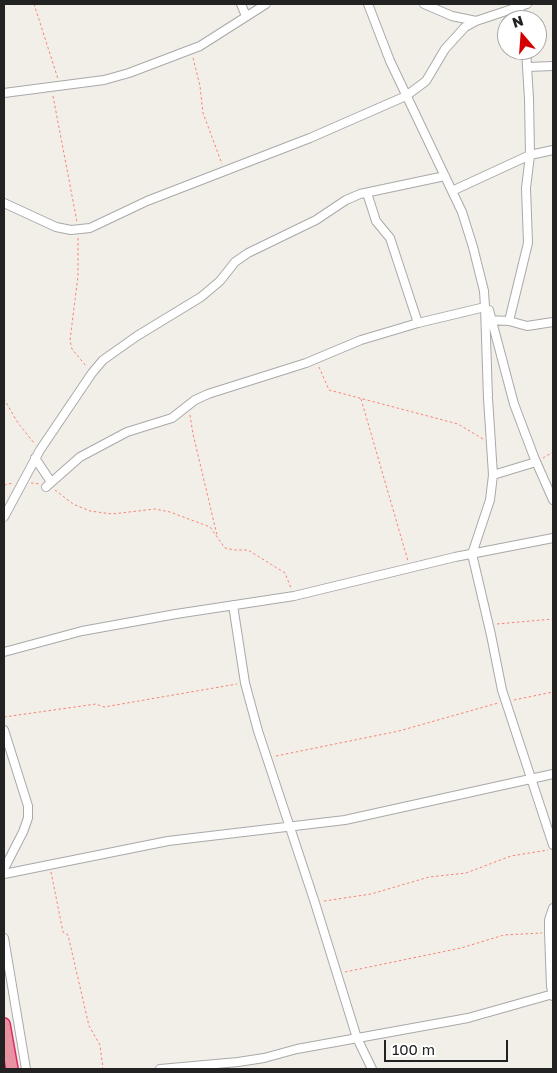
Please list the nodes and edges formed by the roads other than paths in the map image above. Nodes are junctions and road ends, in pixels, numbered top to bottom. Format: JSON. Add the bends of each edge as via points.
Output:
{"nodes":[{"id":1,"x":241,"y":4,"type":"edge"},
{"id":2,"x":266,"y":4,"type":"edge"},
{"id":3,"x":368,"y":4,"type":"edge"},
{"id":4,"x":424,"y":4,"type":"edge"},
{"id":5,"x":527,"y":4,"type":"edge"},
{"id":6,"x":519,"y":5,"type":"edge"},
{"id":7,"x":246,"y":16,"type":"junction"},
{"id":8,"x":476,"y":21,"type":"junction"},
{"id":9,"x":527,"y":60,"type":"edge"},
{"id":10,"x":553,"y":66,"type":"edge"},
{"id":11,"x":527,"y":67,"type":"junction"},
{"id":12,"x":4,"y":93,"type":"edge"},
{"id":13,"x":406,"y":96,"type":"junction"},
{"id":14,"x":553,"y":150,"type":"edge"},
{"id":15,"x":530,"y":155,"type":"junction"},
{"id":16,"x":446,"y":176,"type":"junction"},
{"id":17,"x":452,"y":191,"type":"junction"},
{"id":18,"x":367,"y":193,"type":"junction"},
{"id":19,"x":4,"y":203,"type":"edge"},
{"id":20,"x":484,"y":291,"type":"junction"},
{"id":21,"x":486,"y":307,"type":"junction"},
{"id":22,"x":489,"y":320,"type":"junction"},
{"id":23,"x":509,"y":321,"type":"junction"},
{"id":24,"x":553,"y":322,"type":"edge"},
{"id":25,"x":418,"y":323,"type":"junction"},
{"id":26,"x":35,"y":458,"type":"junction"},
{"id":27,"x":536,"y":462,"type":"junction"},
{"id":28,"x":493,"y":476,"type":"junction"},
{"id":29,"x":553,"y":500,"type":"edge"},
{"id":30,"x":4,"y":517,"type":"edge"},
{"id":31,"x":553,"y":538,"type":"edge"},
{"id":32,"x":472,"y":554,"type":"junction"},
{"id":33,"x":233,"y":605,"type":"junction"},
{"id":34,"x":4,"y":652,"type":"edge"},
{"id":35,"x":4,"y":730,"type":"edge"},
{"id":36,"x":553,"y":774,"type":"edge"},
{"id":37,"x":530,"y":779,"type":"junction"},
{"id":38,"x":291,"y":827,"type":"junction"},
{"id":39,"x":553,"y":847,"type":"edge"},
{"id":40,"x":4,"y":869,"type":"edge"},
{"id":41,"x":4,"y":874,"type":"edge"},
{"id":42,"x":553,"y":910,"type":"edge"},
{"id":43,"x":4,"y":938,"type":"edge"},
{"id":44,"x":553,"y":995,"type":"edge"},
{"id":45,"x":4,"y":1024,"type":"edge"},
{"id":46,"x":357,"y":1038,"type":"junction"},
{"id":47,"x":4,"y":1061,"type":"edge"},
{"id":48,"x":5,"y":1069,"type":"edge"},
{"id":49,"x":12,"y":1069,"type":"edge"},
{"id":50,"x":26,"y":1069,"type":"edge"},
{"id":51,"x":160,"y":1069,"type":"edge"},
{"id":52,"x":372,"y":1069,"type":"edge"}],
"edges":[{"from":1,"to":7,"type":"street"},
{"from":2,"to":7,"type":"street"},
{"from":3,"to":13,"type":"street"},
{"from":4,"to":8,"type":"street","via":[[452,16]]},
{"from":5,"to":6,"type":"street"},
{"from":6,"to":8,"type":"street"},
{"from":7,"to":12,"type":"street","via":[[191,50],[112,78]]},
{"from":8,"to":13,"type":"street","via":[[451,41],[426,82]]},
{"from":9,"to":11,"type":"street"},
{"from":10,"to":11,"type":"street"},
{"from":11,"to":15,"type":"street"},
{"from":13,"to":16,"type":"street"},
{"from":13,"to":19,"type":"street","via":[[310,138],[147,201],[90,228],[71,230],[56,227]]},
{"from":14,"to":15,"type":"street"},
{"from":15,"to":17,"type":"street"},
{"from":15,"to":23,"type":"street","via":[[526,188],[528,242]]},
{"from":16,"to":17,"type":"street"},
{"from":16,"to":18,"type":"street"},
{"from":17,"to":20,"type":"street","via":[[462,212]]},
{"from":18,"to":25,"type":"street","via":[[376,221],[390,238]]},
{"from":18,"to":26,"type":"street","via":[[346,200],[316,220],[248,253],[201,297],[103,360]]},
{"from":20,"to":21,"type":"street"},
{"from":20,"to":22,"type":"street"},
{"from":21,"to":22,"type":"street"},
{"from":21,"to":25,"type":"street"},
{"from":22,"to":23,"type":"street"},
{"from":22,"to":27,"type":"street","via":[[514,404]]},
{"from":22,"to":28,"type":"street"},
{"from":23,"to":24,"type":"street","via":[[528,326]]},
{"from":25,"to":26,"type":"street","via":[[208,394],[172,418],[127,432],[80,457],[48,485]]},
{"from":26,"to":30,"type":"street"},
{"from":27,"to":28,"type":"street"},
{"from":27,"to":29,"type":"street"},
{"from":28,"to":32,"type":"street","via":[[490,500]]},
{"from":31,"to":32,"type":"street"},
{"from":32,"to":33,"type":"street","via":[[294,596]]},
{"from":32,"to":37,"type":"street","via":[[506,701]]},
{"from":33,"to":34,"type":"street","via":[[82,631]]},
{"from":33,"to":38,"type":"street","via":[[245,683]]},
{"from":35,"to":40,"type":"street","via":[[28,806],[28,818]]},
{"from":36,"to":37,"type":"street"},
{"from":37,"to":38,"type":"street","via":[[344,820]]},
{"from":37,"to":39,"type":"street"},
{"from":38,"to":41,"type":"street","via":[[168,841]]},
{"from":38,"to":46,"type":"street"},
{"from":42,"to":44,"type":"street","via":[[549,932]]},
{"from":43,"to":50,"type":"street"},
{"from":44,"to":46,"type":"street","via":[[468,1018]]},
{"from":45,"to":49,"type":"highway"},
{"from":46,"to":51,"type":"street","via":[[297,1048],[264,1058]]},
{"from":46,"to":52,"type":"street"},
{"from":47,"to":48,"type":"highway"}]}
